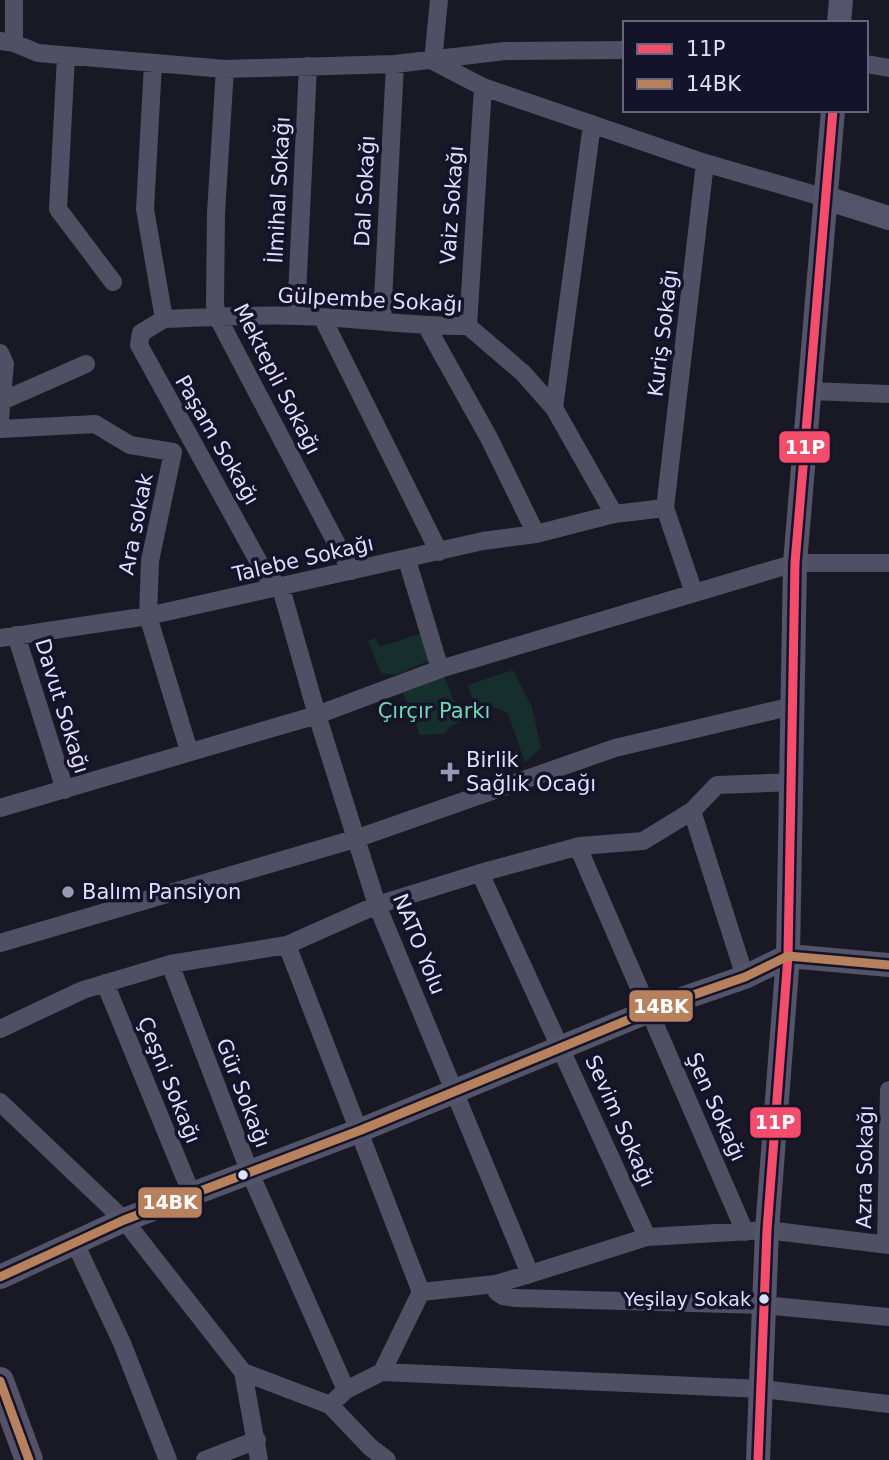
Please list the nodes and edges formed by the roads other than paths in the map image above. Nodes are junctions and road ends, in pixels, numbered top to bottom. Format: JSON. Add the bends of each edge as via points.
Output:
{"nodes":[{"id":1,"x":14,"y":0,"type":"edge"},
{"id":2,"x":439,"y":0,"type":"edge"},
{"id":3,"x":841,"y":0,"type":"edge"},
{"id":4,"x":839,"y":21,"type":"edge"},
{"id":5,"x":7,"y":42,"type":"edge"},
{"id":6,"x":623,"y":50,"type":"edge"},
{"id":7,"x":66,"y":56,"type":"junction"},
{"id":8,"x":433,"y":61,"type":"junction"},
{"id":9,"x":153,"y":64,"type":"junction"},
{"id":10,"x":395,"y":64,"type":"junction"},
{"id":11,"x":868,"y":64,"type":"edge"},
{"id":12,"x":308,"y":66,"type":"junction"},
{"id":13,"x":889,"y":68,"type":"edge"},
{"id":14,"x":225,"y":69,"type":"junction"},
{"id":15,"x":483,"y":87,"type":"junction"},
{"id":16,"x":832,"y":112,"type":"edge"},
{"id":17,"x":592,"y":124,"type":"junction"},
{"id":18,"x":705,"y":163,"type":"junction"},
{"id":19,"x":826,"y":198,"type":"junction"},
{"id":20,"x":889,"y":218,"type":"edge"},
{"id":21,"x":113,"y":282,"type":"dead end"},
{"id":22,"x":296,"y":316,"type":"junction"},
{"id":23,"x":322,"y":317,"type":"junction"},
{"id":24,"x":218,"y":318,"type":"junction"},
{"id":25,"x":164,"y":319,"type":"junction"},
{"id":26,"x":382,"y":320,"type":"junction"},
{"id":27,"x":468,"y":326,"type":"junction"},
{"id":28,"x":427,"y":327,"type":"junction"},
{"id":29,"x":0,"y":354,"type":"edge"},
{"id":30,"x":86,"y":364,"type":"dead end"},
{"id":31,"x":809,"y":391,"type":"junction"},
{"id":32,"x":889,"y":394,"type":"edge"},
{"id":33,"x":2,"y":401,"type":"edge"},
{"id":34,"x":554,"y":408,"type":"junction"},
{"id":35,"x":0,"y":419,"type":"edge"},
{"id":36,"x":0,"y":429,"type":"edge"},
{"id":37,"x":191,"y":440,"type":"junction"},
{"id":38,"x":173,"y":452,"type":"junction"},
{"id":39,"x":665,"y":508,"type":"junction"},
{"id":40,"x":614,"y":514,"type":"junction"},
{"id":41,"x":536,"y":534,"type":"junction"},
{"id":42,"x":439,"y":552,"type":"junction"},
{"id":43,"x":407,"y":560,"type":"junction"},
{"id":44,"x":795,"y":563,"type":"junction"},
{"id":45,"x":889,"y":563,"type":"edge"},
{"id":46,"x":351,"y":571,"type":"junction"},
{"id":47,"x":281,"y":588,"type":"junction"},
{"id":48,"x":694,"y":593,"type":"junction"},
{"id":49,"x":149,"y":617,"type":"junction"},
{"id":50,"x":8,"y":637,"type":"edge"},
{"id":51,"x":440,"y":669,"type":"junction"},
{"id":52,"x":793,"y":706,"type":"junction"},
{"id":53,"x":317,"y":715,"type":"junction"},
{"id":54,"x":188,"y":751,"type":"junction"},
{"id":55,"x":793,"y":782,"type":"junction"},
{"id":56,"x":65,"y":790,"type":"junction"},
{"id":57,"x":0,"y":808,"type":"edge"},
{"id":58,"x":692,"y":811,"type":"junction"},
{"id":59,"x":358,"y":838,"type":"junction"},
{"id":60,"x":578,"y":847,"type":"junction"},
{"id":61,"x":480,"y":873,"type":"junction"},
{"id":62,"x":377,"y":905,"type":"junction"},
{"id":63,"x":0,"y":943,"type":"edge"},
{"id":64,"x":287,"y":945,"type":"junction"},
{"id":65,"x":788,"y":956,"type":"junction"},
{"id":66,"x":170,"y":964,"type":"junction"},
{"id":67,"x":889,"y":965,"type":"edge"},
{"id":68,"x":746,"y":977,"type":"junction"},
{"id":69,"x":104,"y":983,"type":"junction"},
{"id":70,"x":649,"y":1010,"type":"junction"},
{"id":71,"x":0,"y":1029,"type":"edge"},
{"id":72,"x":561,"y":1046,"type":"junction"},
{"id":73,"x":454,"y":1089,"type":"junction"},
{"id":74,"x":889,"y":1090,"type":"edge"},
{"id":75,"x":0,"y":1102,"type":"edge"},
{"id":76,"x":361,"y":1130,"type":"junction"},
{"id":77,"x":250,"y":1173,"type":"junction"},
{"id":78,"x":192,"y":1195,"type":"junction"},
{"id":79,"x":124,"y":1220,"type":"junction"},
{"id":80,"x":756,"y":1231,"type":"junction"},
{"id":81,"x":647,"y":1237,"type":"junction"},
{"id":82,"x":75,"y":1242,"type":"junction"},
{"id":83,"x":888,"y":1245,"type":"edge"},
{"id":84,"x":530,"y":1274,"type":"junction"},
{"id":85,"x":0,"y":1277,"type":"edge"},
{"id":86,"x":496,"y":1284,"type":"junction"},
{"id":87,"x":421,"y":1292,"type":"junction"},
{"id":88,"x":763,"y":1305,"type":"junction"},
{"id":89,"x":889,"y":1317,"type":"edge"},
{"id":90,"x":243,"y":1372,"type":"junction"},
{"id":91,"x":382,"y":1372,"type":"junction"},
{"id":92,"x":0,"y":1381,"type":"edge"},
{"id":93,"x":346,"y":1390,"type":"junction"},
{"id":94,"x":762,"y":1390,"type":"junction"},
{"id":95,"x":889,"y":1404,"type":"edge"},
{"id":96,"x":330,"y":1405,"type":"junction"},
{"id":97,"x":0,"y":1435,"type":"edge"},
{"id":98,"x":257,"y":1440,"type":"junction"},
{"id":99,"x":370,"y":1454,"type":"edge"},
{"id":100,"x":9,"y":1460,"type":"edge"},
{"id":101,"x":29,"y":1460,"type":"edge"},
{"id":102,"x":168,"y":1460,"type":"edge"},
{"id":103,"x":205,"y":1460,"type":"edge"},
{"id":104,"x":259,"y":1460,"type":"edge"},
{"id":105,"x":387,"y":1460,"type":"edge"},
{"id":106,"x":758,"y":1460,"type":"edge"}],
"edges":[{"from":1,"to":5,"type":"street"},
{"from":2,"to":8,"type":"street"},
{"from":3,"to":4,"type":"main road"},
{"from":5,"to":7,"type":"street","via":[[38,53]]},
{"from":6,"to":8,"type":"street","via":[[505,51]]},
{"from":7,"to":9,"type":"street"},
{"from":7,"to":21,"type":"street","via":[[58,209]]},
{"from":8,"to":10,"type":"street"},
{"from":8,"to":15,"type":"street"},
{"from":9,"to":14,"type":"street"},
{"from":9,"to":25,"type":"street","via":[[145,209]]},
{"from":10,"to":12,"type":"street"},
{"from":10,"to":26,"type":"street","name":"Dal Sokağı"},
{"from":11,"to":13,"type":"street"},
{"from":12,"to":14,"type":"street"},
{"from":12,"to":22,"type":"street","name":"İlmihal Sokağı"},
{"from":14,"to":24,"type":"street","name":"Mektepli Sokağı","via":[[214,276]]},
{"from":15,"to":17,"type":"street"},
{"from":15,"to":27,"type":"street","name":"Vaiz Sokağı"},
{"from":16,"to":19,"type":"main road"},
{"from":17,"to":18,"type":"street"},
{"from":17,"to":34,"type":"street"},
{"from":18,"to":19,"type":"street"},
{"from":18,"to":39,"type":"street","name":"Kuriş Sokağı"},
{"from":19,"to":20,"type":"main road"},
{"from":19,"to":31,"type":"main road"},
{"from":22,"to":23,"type":"street","name":"Gülpembe Sokağı"},
{"from":22,"to":24,"type":"street","name":"Gülpembe Sokağı"},
{"from":23,"to":26,"type":"street","name":"Gülpembe Sokağı"},
{"from":23,"to":42,"type":"street"},
{"from":24,"to":25,"type":"street","name":"Gülpembe Sokağı"},
{"from":24,"to":46,"type":"street","name":"Mektepli Sokağı"},
{"from":25,"to":37,"type":"street","name":"Paşam Sokağı","via":[[141,333],[139,345]]},
{"from":26,"to":28,"type":"street","name":"Gülpembe Sokağı"},
{"from":27,"to":28,"type":"street","name":"Gülpembe Sokağı"},
{"from":27,"to":34,"type":"street","name":"Gülpembe Sokağı","via":[[523,373]]},
{"from":28,"to":41,"type":"street"},
{"from":29,"to":33,"type":"street","via":[[5,363]]},
{"from":30,"to":33,"type":"street"},
{"from":31,"to":32,"type":"street"},
{"from":31,"to":44,"type":"main road"},
{"from":33,"to":35,"type":"street"},
{"from":34,"to":40,"type":"street","name":"Gülpembe Sokağı"},
{"from":36,"to":38,"type":"street","name":"Ara sokak","via":[[95,424],[130,445]]},
{"from":37,"to":38,"type":"street"},
{"from":37,"to":47,"type":"street","name":"Paşam Sokağı","via":[[266,575]]},
{"from":38,"to":49,"type":"street","name":"Ara sokak","via":[[150,561]]},
{"from":39,"to":40,"type":"street","name":"Talebe Sokağı"},
{"from":39,"to":48,"type":"street"},
{"from":40,"to":41,"type":"street","name":"Talebe Sokağı"},
{"from":41,"to":42,"type":"street","name":"Talebe Sokağı"},
{"from":42,"to":43,"type":"street","name":"Talebe Sokağı"},
{"from":43,"to":46,"type":"street","name":"Talebe Sokağı"},
{"from":43,"to":51,"type":"street"},
{"from":44,"to":45,"type":"street"},
{"from":44,"to":48,"type":"street"},
{"from":44,"to":52,"type":"main road"},
{"from":46,"to":47,"type":"street","name":"Talebe Sokağı"},
{"from":47,"to":49,"type":"street","name":"Talebe Sokağı"},
{"from":47,"to":53,"type":"street","name":"NATO Yolu"},
{"from":48,"to":51,"type":"street"},
{"from":49,"to":50,"type":"street","name":"Talebe Sokağı"},
{"from":49,"to":54,"type":"street","name":"Ara sokak"},
{"from":50,"to":56,"type":"street","name":"Davut Sokağı"},
{"from":51,"to":53,"type":"street"},
{"from":52,"to":55,"type":"main road"},
{"from":52,"to":59,"type":"street","via":[[615,748]]},
{"from":53,"to":54,"type":"street"},
{"from":53,"to":59,"type":"street","name":"NATO Yolu"},
{"from":54,"to":56,"type":"street"},
{"from":55,"to":58,"type":"street","via":[[717,785]]},
{"from":55,"to":65,"type":"main road"},
{"from":56,"to":57,"type":"street"},
{"from":58,"to":60,"type":"street","via":[[643,841]]},
{"from":58,"to":68,"type":"street"},
{"from":59,"to":62,"type":"street","name":"NATO Yolu"},
{"from":59,"to":63,"type":"street"},
{"from":60,"to":61,"type":"street"},
{"from":60,"to":70,"type":"street","name":"Şen Sokağı"},
{"from":61,"to":62,"type":"street"},
{"from":61,"to":72,"type":"street","name":"Sevim Sokağı"},
{"from":62,"to":64,"type":"street"},
{"from":62,"to":73,"type":"street","name":"NATO Yolu"},
{"from":64,"to":66,"type":"street"},
{"from":64,"to":76,"type":"street"},
{"from":65,"to":67,"type":"main road"},
{"from":65,"to":68,"type":"main road"},
{"from":65,"to":80,"type":"main road"},
{"from":66,"to":69,"type":"street"},
{"from":66,"to":77,"type":"street","name":"Gür Sokağı"},
{"from":68,"to":70,"type":"main road"},
{"from":69,"to":71,"type":"street"},
{"from":69,"to":78,"type":"street","name":"Çeşni Sokağı"},
{"from":70,"to":72,"type":"main road"},
{"from":70,"to":80,"type":"street","name":"Şen Sokağı"},
{"from":72,"to":73,"type":"main road"},
{"from":72,"to":81,"type":"street","name":"Sevim Sokağı"},
{"from":73,"to":76,"type":"main road"},
{"from":73,"to":84,"type":"street","name":"NATO Yolu"},
{"from":74,"to":83,"type":"street","name":"Azra Sokağı"},
{"from":75,"to":79,"type":"street"},
{"from":76,"to":77,"type":"main road"},
{"from":76,"to":87,"type":"street"},
{"from":77,"to":78,"type":"main road"},
{"from":77,"to":93,"type":"street","name":"Gür Sokağı"},
{"from":78,"to":79,"type":"main road"},
{"from":79,"to":82,"type":"main road"},
{"from":79,"to":90,"type":"street"},
{"from":80,"to":81,"type":"street"},
{"from":80,"to":83,"type":"street"},
{"from":80,"to":88,"type":"main road"},
{"from":81,"to":84,"type":"street"},
{"from":82,"to":85,"type":"main road"},
{"from":82,"to":102,"type":"street","via":[[122,1343]]},
{"from":84,"to":86,"type":"street"},
{"from":86,"to":87,"type":"street"},
{"from":86,"to":88,"type":"street","via":[[503,1296]]},
{"from":87,"to":91,"type":"street"},
{"from":88,"to":89,"type":"street"},
{"from":88,"to":94,"type":"main road"},
{"from":90,"to":96,"type":"street"},
{"from":90,"to":98,"type":"street"},
{"from":91,"to":93,"type":"street"},
{"from":91,"to":94,"type":"street"},
{"from":92,"to":101,"type":"main road"},
{"from":93,"to":96,"type":"street"},
{"from":94,"to":95,"type":"street"},
{"from":94,"to":106,"type":"main road"},
{"from":96,"to":99,"type":"street"},
{"from":97,"to":100,"type":"main road"},
{"from":98,"to":103,"type":"street"},
{"from":98,"to":104,"type":"street"},
{"from":99,"to":105,"type":"street"}]}
